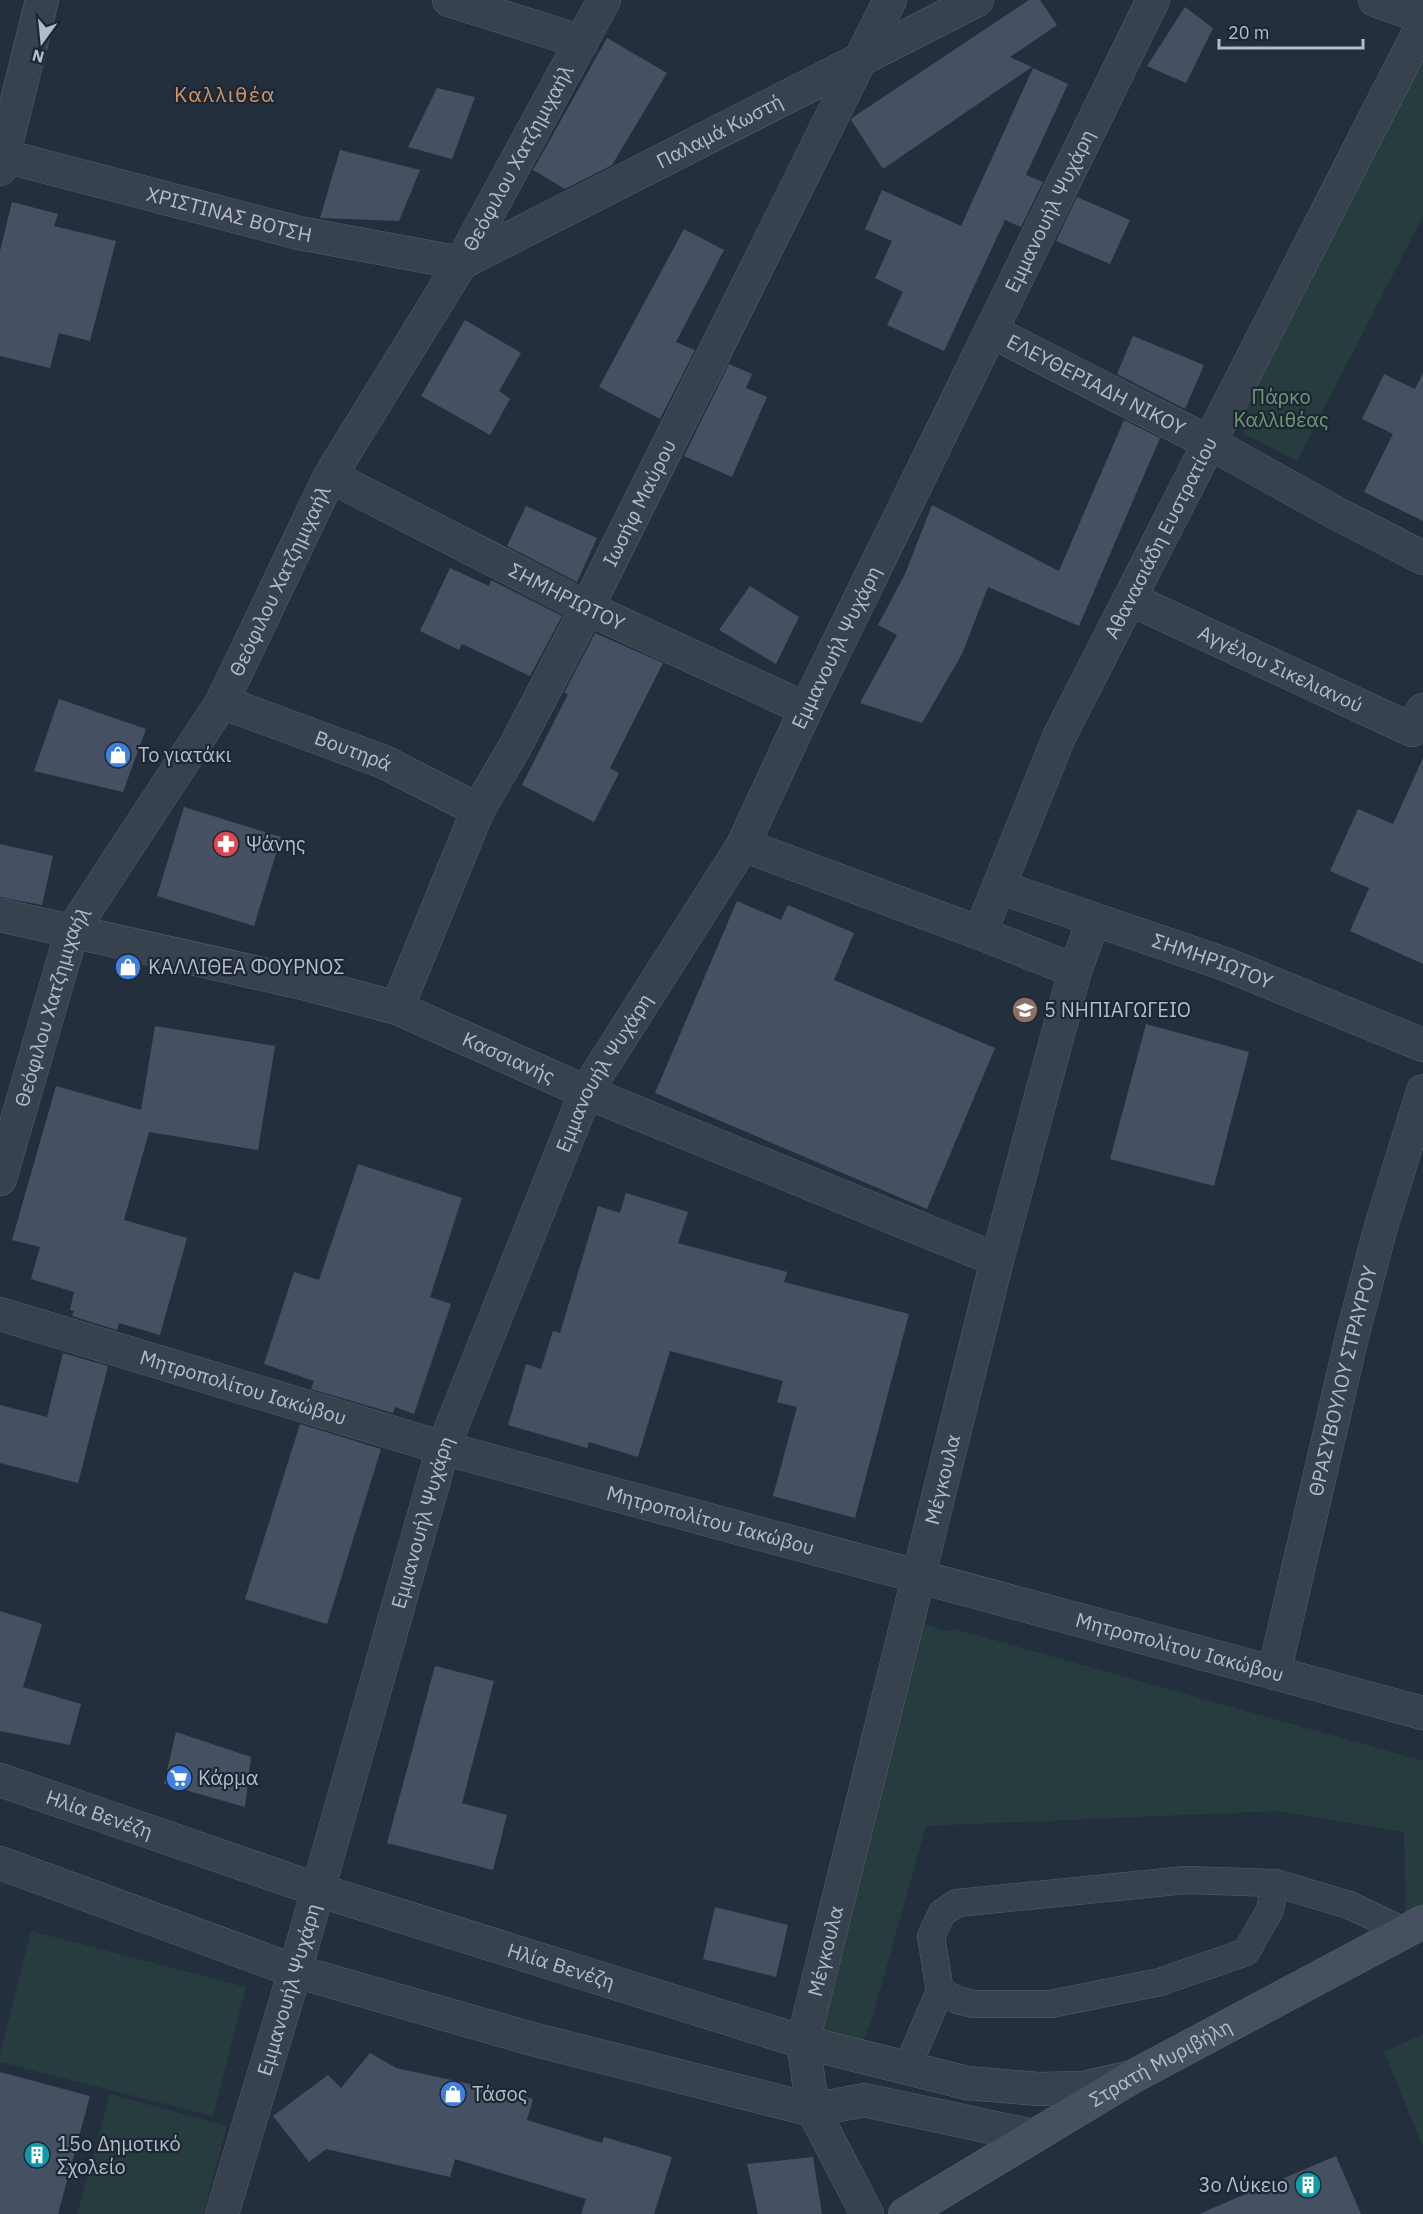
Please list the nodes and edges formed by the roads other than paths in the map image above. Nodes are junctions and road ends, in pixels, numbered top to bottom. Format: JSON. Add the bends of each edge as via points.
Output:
{"nodes":[{"id":1,"x":42,"y":0,"type":"edge"},
{"id":2,"x":449,"y":0,"type":"edge"},
{"id":3,"x":604,"y":0,"type":"edge"},
{"id":4,"x":890,"y":0,"type":"edge"},
{"id":5,"x":976,"y":0,"type":"edge"},
{"id":6,"x":1153,"y":0,"type":"edge"},
{"id":7,"x":1375,"y":0,"type":"edge"},
{"id":8,"x":1423,"y":17,"type":"edge"},
{"id":9,"x":1423,"y":24,"type":"edge"},
{"id":10,"x":582,"y":42,"type":"junction"},
{"id":11,"x":861,"y":60,"type":"junction"},
{"id":12,"x":1,"y":160,"type":"edge"},
{"id":13,"x":460,"y":263,"type":"junction"},
{"id":14,"x":991,"y":331,"type":"junction"},
{"id":15,"x":1210,"y":443,"type":"junction"},
{"id":16,"x":330,"y":476,"type":"junction"},
{"id":17,"x":1423,"y":558,"type":"edge"},
{"id":18,"x":1130,"y":600,"type":"junction"},
{"id":19,"x":587,"y":608,"type":"junction"},
{"id":20,"x":222,"y":702,"type":"junction"},
{"id":21,"x":806,"y":709,"type":"junction"},
{"id":22,"x":1423,"y":710,"type":"edge"},
{"id":23,"x":478,"y":810,"type":"junction"},
{"id":24,"x":743,"y":845,"type":"junction"},
{"id":25,"x":999,"y":887,"type":"junction"},
{"id":26,"x":0,"y":915,"type":"edge"},
{"id":27,"x":1093,"y":921,"type":"junction"},
{"id":28,"x":72,"y":931,"type":"junction"},
{"id":29,"x":981,"y":933,"type":"junction"},
{"id":30,"x":1076,"y":971,"type":"junction"},
{"id":31,"x":398,"y":1008,"type":"junction"},
{"id":32,"x":1423,"y":1044,"type":"edge"},
{"id":33,"x":1423,"y":1091,"type":"edge"},
{"id":34,"x":586,"y":1092,"type":"junction"},
{"id":35,"x":0,"y":1179,"type":"edge"},
{"id":36,"x":997,"y":1260,"type":"junction"},
{"id":37,"x":0,"y":1314,"type":"edge"},
{"id":38,"x":443,"y":1448,"type":"junction"},
{"id":39,"x":919,"y":1576,"type":"junction"},
{"id":40,"x":1274,"y":1673,"type":"junction"},
{"id":41,"x":1423,"y":1713,"type":"edge"},
{"id":42,"x":0,"y":1780,"type":"edge"},
{"id":43,"x":0,"y":1863,"type":"edge"},
{"id":44,"x":1275,"y":1883,"type":"junction"},
{"id":45,"x":318,"y":1890,"type":"junction"},
{"id":46,"x":1415,"y":1927,"type":"edge"},
{"id":47,"x":295,"y":1971,"type":"junction"},
{"id":48,"x":940,"y":1991,"type":"junction"},
{"id":49,"x":803,"y":2042,"type":"junction"},
{"id":50,"x":907,"y":2068,"type":"junction"},
{"id":51,"x":1134,"y":2076,"type":"junction"},
{"id":52,"x":813,"y":2110,"type":"junction"},
{"id":53,"x":1034,"y":2136,"type":"junction"},
{"id":54,"x":222,"y":2214,"type":"edge"},
{"id":55,"x":867,"y":2214,"type":"edge"},
{"id":56,"x":905,"y":2214,"type":"edge"}],
"edges":[{"from":1,"to":12,"type":"street"},
{"from":2,"to":10,"type":"street"},
{"from":3,"to":10,"type":"street","name":"Θεόφιλου Χατζημιχαήλ"},
{"from":4,"to":11,"type":"street","name":"Ιωσήφ Μαύρου"},
{"from":5,"to":11,"type":"street","name":"Παλαμά Κωστή"},
{"from":6,"to":14,"type":"street","name":"Εμμανουήλ Ψυχάρη"},
{"from":7,"to":8,"type":"street"},
{"from":9,"to":15,"type":"street","name":"Αθανασιάδη Ευστρατίου"},
{"from":10,"to":13,"type":"street","name":"Θεόφιλου Χατζημιχαήλ"},
{"from":11,"to":13,"type":"street","name":"Παλαμά Κωστή"},
{"from":11,"to":19,"type":"street","name":"Ιωσήφ Μαύρου"},
{"from":12,"to":13,"type":"street","name":"ΧΡΙΣΤΙΝΑΣ ΒΟΤΣΗ","via":[[299,233]]},
{"from":13,"to":16,"type":"street","name":"Θεόφιλου Χατζημιχαήλ"},
{"from":14,"to":15,"type":"street","name":"ΕΛΕΥΘΕΡΙΑΔΗ ΝΙΚΟΥ"},
{"from":14,"to":21,"type":"street","name":"Εμμανουήλ Ψυχάρη"},
{"from":15,"to":17,"type":"street","name":"ΕΛΕΥΘΕΡΙΑΔΗ ΝΙΚΟΥ"},
{"from":15,"to":18,"type":"street","name":"Αθανασιάδη Ευστρατίου"},
{"from":16,"to":19,"type":"street","name":"ΣΗΜΗΡΙΩΤΟΥ"},
{"from":16,"to":20,"type":"street","name":"Θεόφιλου Χατζημιχαήλ"},
{"from":18,"to":22,"type":"street","name":"Αγγέλου Σικελιανού","via":[[1412,730]]},
{"from":18,"to":25,"type":"street","name":"Αθανασιάδη Ευστρατίου","via":[[1059,737]]},
{"from":19,"to":21,"type":"street","name":"ΣΗΜΗΡΙΩΤΟΥ"},
{"from":19,"to":23,"type":"street","name":"Ιωσήφ Μαύρου"},
{"from":20,"to":23,"type":"street","name":"Βουτηρά","via":[[384,762]]},
{"from":20,"to":28,"type":"street","name":"Θεόφιλου Χατζημιχαήλ"},
{"from":21,"to":24,"type":"street","name":"Εμμανουήλ Ψυχάρη"},
{"from":23,"to":31,"type":"street","name":"Ιωσήφ Μαύρου"},
{"from":24,"to":29,"type":"street"},
{"from":24,"to":34,"type":"street","name":"Εμμανουήλ Ψυχάρη"},
{"from":25,"to":27,"type":"street","name":"ΣΗΜΗΡΙΩΤΟΥ"},
{"from":25,"to":29,"type":"street","name":"Αθανασιάδη Ευστρατίου"},
{"from":26,"to":28,"type":"street","name":"Κασσιανής"},
{"from":27,"to":30,"type":"street","name":"Μέγκουλα"},
{"from":27,"to":32,"type":"street","name":"ΣΗΜΗΡΙΩΤΟΥ","via":[[1225,964]]},
{"from":28,"to":31,"type":"street","name":"Κασσιανής"},
{"from":28,"to":35,"type":"street","name":"Θεόφιλου Χατζημιχαήλ"},
{"from":29,"to":30,"type":"street"},
{"from":30,"to":36,"type":"street","name":"Μέγκουλα"},
{"from":31,"to":34,"type":"street","name":"Κασσιανής"},
{"from":33,"to":40,"type":"street","name":"ΘΡΑΣΥΒΟΥΛΟΥ ΣΤΡΑΥΡΟΥ","via":[[1352,1336]]},
{"from":34,"to":36,"type":"street","name":"Κασσιανής"},
{"from":34,"to":38,"type":"street","name":"Εμμανουήλ Ψυχάρη"},
{"from":36,"to":39,"type":"street","name":"Μέγκουλα"},
{"from":37,"to":38,"type":"street","name":"Μητροπολίτου Ιακώβου"},
{"from":38,"to":39,"type":"street","name":"Μητροπολίτου Ιακώβου"},
{"from":38,"to":45,"type":"street","name":"Εμμανουήλ Ψυχάρη"},
{"from":39,"to":40,"type":"street","name":"Μητροπολίτου Ιακώβου"},
{"from":39,"to":49,"type":"street","name":"Μέγκουλα"},
{"from":40,"to":41,"type":"street","name":"Μητροπολίτου Ιακώβου"},
{"from":42,"to":45,"type":"street","name":"Ηλία Βενέζη"},
{"from":43,"to":47,"type":"street"},
{"from":44,"to":46,"type":"lane"},
{"from":44,"to":48,"type":"lane","via":[[1270,1910],[1246,1952],[1160,1982],[1051,2004],[974,2004]]},
{"from":44,"to":48,"type":"lane","via":[[1186,1880],[957,1903],[942,1913],[932,1936]]},
{"from":45,"to":47,"type":"street","name":"Εμμανουήλ Ψυχάρη"},
{"from":45,"to":49,"type":"street","name":"Ηλία Βενέζη"},
{"from":46,"to":51,"type":"main road","name":"Στρατή Μυριβήλη"},
{"from":47,"to":52,"type":"street","via":[[532,2039]]},
{"from":47,"to":54,"type":"street","name":"Εμμανουήλ Ψυχάρη"},
{"from":48,"to":50,"type":"lane"},
{"from":49,"to":50,"type":"street","name":"Ηλία Βενέζη"},
{"from":49,"to":52,"type":"street"},
{"from":50,"to":51,"type":"street","name":"Ηλία Βενέζη","via":[[967,2083],[1038,2089],[1083,2088]]},
{"from":51,"to":53,"type":"main road","name":"Στρατή Μυριβήλη"},
{"from":52,"to":53,"type":"street","via":[[864,2100]]},
{"from":52,"to":55,"type":"street"},
{"from":53,"to":56,"type":"main road","name":"Στρατή Μυριβήλη"}]}
